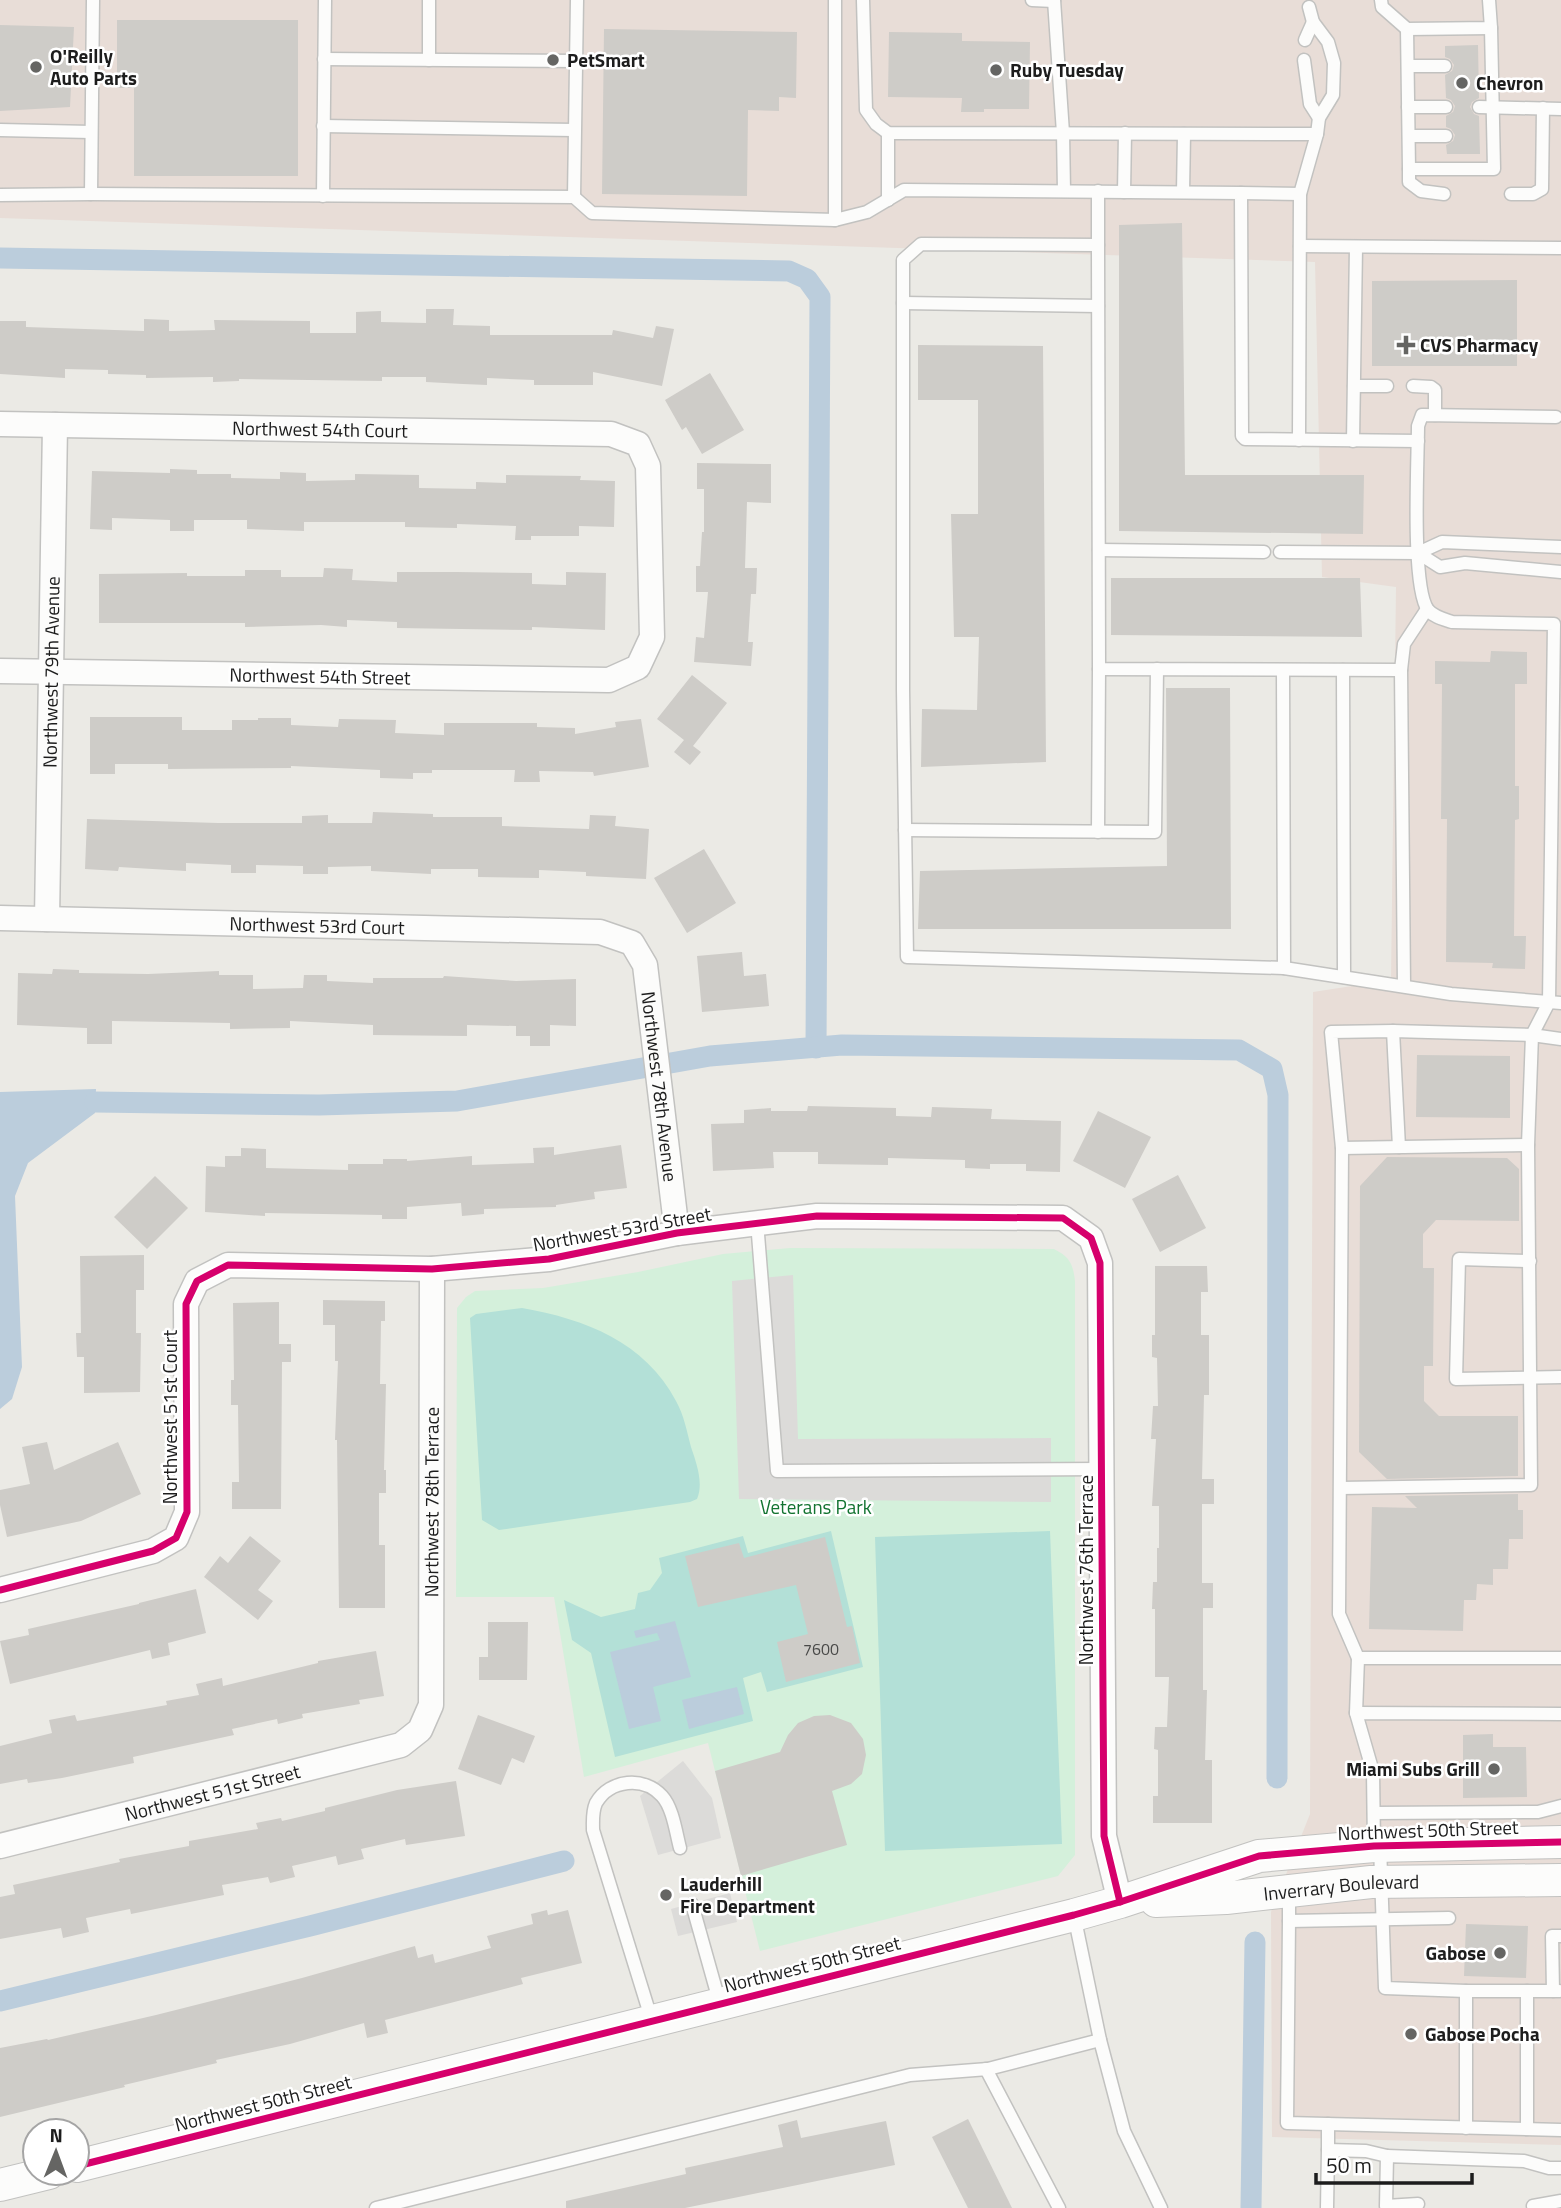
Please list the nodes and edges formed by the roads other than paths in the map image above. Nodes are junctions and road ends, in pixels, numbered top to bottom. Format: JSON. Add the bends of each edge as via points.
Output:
{"nodes":[{"id":1,"x":93,"y":0,"type":"edge"},
{"id":2,"x":325,"y":0,"type":"edge"},
{"id":3,"x":429,"y":0,"type":"edge"},
{"id":4,"x":577,"y":0,"type":"edge"},
{"id":5,"x":835,"y":0,"type":"edge"},
{"id":6,"x":863,"y":0,"type":"edge"},
{"id":7,"x":1032,"y":0,"type":"edge"},
{"id":8,"x":1054,"y":0,"type":"edge"},
{"id":9,"x":1381,"y":0,"type":"edge"},
{"id":10,"x":1489,"y":0,"type":"edge"},
{"id":11,"x":1309,"y":10,"type":"edge"},
{"id":12,"x":1491,"y":28,"type":"junction"},
{"id":13,"x":1408,"y":29,"type":"junction"},
{"id":14,"x":1305,"y":40,"type":"dead end"},
{"id":15,"x":324,"y":59,"type":"junction"},
{"id":16,"x":429,"y":60,"type":"junction"},
{"id":17,"x":1304,"y":60,"type":"dead end"},
{"id":18,"x":576,"y":61,"type":"junction"},
{"id":19,"x":1492,"y":65,"type":"junction"},
{"id":20,"x":1408,"y":66,"type":"junction"},
{"id":21,"x":1445,"y":66,"type":"dead end"},
{"id":22,"x":1478,"y":66,"type":"dead end"},
{"id":23,"x":1408,"y":107,"type":"junction"},
{"id":24,"x":1446,"y":107,"type":"dead end"},
{"id":25,"x":1479,"y":107,"type":"dead end"},
{"id":26,"x":1493,"y":107,"type":"junction"},
{"id":27,"x":1543,"y":108,"type":"junction"},
{"id":28,"x":1561,"y":109,"type":"edge"},
{"id":29,"x":1319,"y":117,"type":"junction"},
{"id":30,"x":323,"y":126,"type":"junction"},
{"id":31,"x":0,"y":130,"type":"edge"},
{"id":32,"x":575,"y":130,"type":"junction"},
{"id":33,"x":91,"y":132,"type":"junction"},
{"id":34,"x":888,"y":133,"type":"junction"},
{"id":35,"x":1063,"y":133,"type":"junction"},
{"id":36,"x":1125,"y":133,"type":"junction"},
{"id":37,"x":1184,"y":134,"type":"junction"},
{"id":38,"x":1317,"y":134,"type":"junction"},
{"id":39,"x":1409,"y":136,"type":"junction"},
{"id":40,"x":1446,"y":136,"type":"dead end"},
{"id":41,"x":1480,"y":136,"type":"dead end"},
{"id":42,"x":1494,"y":136,"type":"junction"},
{"id":43,"x":1409,"y":169,"type":"junction"},
{"id":44,"x":1064,"y":191,"type":"junction"},
{"id":45,"x":1098,"y":191,"type":"junction"},
{"id":46,"x":1124,"y":192,"type":"junction"},
{"id":47,"x":1183,"y":192,"type":"junction"},
{"id":48,"x":1241,"y":193,"type":"junction"},
{"id":49,"x":91,"y":194,"type":"junction"},
{"id":50,"x":1300,"y":194,"type":"junction"},
{"id":51,"x":1444,"y":194,"type":"dead end"},
{"id":52,"x":1511,"y":194,"type":"dead end"},
{"id":53,"x":0,"y":195,"type":"edge"},
{"id":54,"x":323,"y":196,"type":"junction"},
{"id":55,"x":574,"y":197,"type":"junction"},
{"id":56,"x":888,"y":200,"type":"junction"},
{"id":57,"x":835,"y":220,"type":"junction"},
{"id":58,"x":1098,"y":245,"type":"junction"},
{"id":59,"x":1300,"y":246,"type":"junction"},
{"id":60,"x":1356,"y":247,"type":"junction"},
{"id":61,"x":1561,"y":248,"type":"edge"},
{"id":62,"x":903,"y":303,"type":"junction"},
{"id":63,"x":1098,"y":306,"type":"junction"},
{"id":64,"x":1354,"y":386,"type":"junction"},
{"id":65,"x":1387,"y":386,"type":"dead end"},
{"id":66,"x":1413,"y":386,"type":"dead end"},
{"id":67,"x":1435,"y":415,"type":"junction"},
{"id":68,"x":1556,"y":417,"type":"dead end"},
{"id":69,"x":0,"y":424,"type":"edge"},
{"id":70,"x":55,"y":425,"type":"junction"},
{"id":71,"x":1299,"y":440,"type":"junction"},
{"id":72,"x":1353,"y":441,"type":"junction"},
{"id":73,"x":1418,"y":442,"type":"junction"},
{"id":74,"x":1561,"y":547,"type":"edge"},
{"id":75,"x":1099,"y":550,"type":"junction"},
{"id":76,"x":1264,"y":552,"type":"dead end"},
{"id":77,"x":1280,"y":552,"type":"dead end"},
{"id":78,"x":1418,"y":553,"type":"junction"},
{"id":79,"x":1561,"y":572,"type":"edge"},
{"id":80,"x":1427,"y":609,"type":"junction"},
{"id":81,"x":638,"y":667,"type":"joint"},
{"id":82,"x":1099,"y":669,"type":"junction"},
{"id":83,"x":1157,"y":669,"type":"junction"},
{"id":84,"x":1283,"y":670,"type":"junction"},
{"id":85,"x":1343,"y":670,"type":"junction"},
{"id":86,"x":1401,"y":670,"type":"junction"},
{"id":87,"x":0,"y":671,"type":"edge"},
{"id":88,"x":52,"y":672,"type":"junction"},
{"id":89,"x":905,"y":830,"type":"junction"},
{"id":90,"x":1098,"y":832,"type":"junction"},
{"id":91,"x":0,"y":918,"type":"edge"},
{"id":92,"x":47,"y":919,"type":"junction"},
{"id":93,"x":632,"y":943,"type":"joint"},
{"id":94,"x":1284,"y":968,"type":"junction"},
{"id":95,"x":1345,"y":977,"type":"junction"},
{"id":96,"x":1404,"y":986,"type":"junction"},
{"id":97,"x":1555,"y":1003,"type":"edge"},
{"id":98,"x":1393,"y":1031,"type":"junction"},
{"id":99,"x":1532,"y":1035,"type":"junction"},
{"id":100,"x":1561,"y":1039,"type":"edge"},
{"id":101,"x":1528,"y":1145,"type":"junction"},
{"id":102,"x":1399,"y":1147,"type":"junction"},
{"id":103,"x":1342,"y":1148,"type":"junction"},
{"id":104,"x":757,"y":1222,"type":"junction"},
{"id":105,"x":677,"y":1233,"type":"junction"},
{"id":106,"x":1091,"y":1238,"type":"joint"},
{"id":107,"x":1530,"y":1261,"type":"junction"},
{"id":108,"x":432,"y":1269,"type":"junction"},
{"id":109,"x":197,"y":1281,"type":"joint"},
{"id":110,"x":1561,"y":1377,"type":"edge"},
{"id":111,"x":1531,"y":1378,"type":"junction"},
{"id":112,"x":1102,"y":1469,"type":"junction"},
{"id":113,"x":1341,"y":1488,"type":"junction"},
{"id":114,"x":0,"y":1590,"type":"edge"},
{"id":115,"x":1358,"y":1657,"type":"junction"},
{"id":116,"x":1561,"y":1658,"type":"edge"},
{"id":117,"x":1356,"y":1713,"type":"junction"},
{"id":118,"x":1561,"y":1714,"type":"edge"},
{"id":119,"x":420,"y":1730,"type":"joint"},
{"id":120,"x":1561,"y":1806,"type":"edge"},
{"id":121,"x":1374,"y":1813,"type":"junction"},
{"id":122,"x":1561,"y":1842,"type":"edge"},
{"id":123,"x":0,"y":1846,"type":"edge"},
{"id":124,"x":1377,"y":1846,"type":"junction"},
{"id":125,"x":680,"y":1848,"type":"dead end"},
{"id":126,"x":1561,"y":1880,"type":"edge"},
{"id":127,"x":1382,"y":1882,"type":"junction"},
{"id":128,"x":1120,"y":1902,"type":"junction"},
{"id":129,"x":692,"y":1904,"type":"dead end"},
{"id":130,"x":1289,"y":1906,"type":"junction"},
{"id":131,"x":1074,"y":1915,"type":"junction"},
{"id":132,"x":1449,"y":1918,"type":"dead end"},
{"id":133,"x":1383,"y":1919,"type":"junction"},
{"id":134,"x":1561,"y":1937,"type":"edge"},
{"id":135,"x":1466,"y":1991,"type":"junction"},
{"id":136,"x":1527,"y":1991,"type":"junction"},
{"id":137,"x":1557,"y":1991,"type":"edge"},
{"id":138,"x":720,"y":2004,"type":"junction"},
{"id":139,"x":652,"y":2021,"type":"junction"},
{"id":140,"x":1100,"y":2040,"type":"junction"},
{"id":141,"x":986,"y":2069,"type":"junction"},
{"id":142,"x":1328,"y":2124,"type":"junction"},
{"id":143,"x":1466,"y":2128,"type":"junction"},
{"id":144,"x":1527,"y":2129,"type":"junction"},
{"id":145,"x":1561,"y":2130,"type":"edge"},
{"id":146,"x":1328,"y":2150,"type":"junction"},
{"id":147,"x":1387,"y":2156,"type":"junction"},
{"id":148,"x":91,"y":2162,"type":"edge"},
{"id":149,"x":1561,"y":2168,"type":"edge"},
{"id":150,"x":21,"y":2180,"type":"edge"},
{"id":151,"x":0,"y":2185,"type":"edge"},
{"id":152,"x":1561,"y":2201,"type":"edge"},
{"id":153,"x":1418,"y":2204,"type":"dead end"},
{"id":154,"x":1532,"y":2206,"type":"dead end"},
{"id":155,"x":1384,"y":2207,"type":"edge"},
{"id":156,"x":376,"y":2208,"type":"edge"},
{"id":157,"x":1059,"y":2208,"type":"edge"},
{"id":158,"x":1161,"y":2208,"type":"edge"},
{"id":159,"x":1327,"y":2208,"type":"edge"}],
"edges":[{"from":1,"to":33,"type":"lane"},
{"from":2,"to":15,"type":"lane"},
{"from":3,"to":16,"type":"lane"},
{"from":4,"to":18,"type":"lane"},
{"from":5,"to":57,"type":"lane"},
{"from":6,"to":34,"type":"lane","via":[[866,110]]},
{"from":7,"to":8,"type":"lane"},
{"from":8,"to":35,"type":"lane"},
{"from":9,"to":13,"type":"lane","via":[[1381,7]]},
{"from":10,"to":12,"type":"lane"},
{"from":11,"to":14,"type":"lane"},
{"from":11,"to":29,"type":"lane","via":[[1328,42],[1334,63],[1333,95]]},
{"from":12,"to":13,"type":"lane"},
{"from":12,"to":19,"type":"lane"},
{"from":13,"to":20,"type":"lane"},
{"from":15,"to":16,"type":"lane"},
{"from":15,"to":30,"type":"lane"},
{"from":16,"to":18,"type":"lane"},
{"from":17,"to":29,"type":"lane","via":[[1310,104]]},
{"from":18,"to":32,"type":"lane"},
{"from":19,"to":22,"type":"lane"},
{"from":19,"to":26,"type":"lane"},
{"from":20,"to":21,"type":"lane"},
{"from":20,"to":23,"type":"lane"},
{"from":23,"to":24,"type":"lane"},
{"from":23,"to":39,"type":"lane"},
{"from":25,"to":26,"type":"lane"},
{"from":26,"to":27,"type":"lane"},
{"from":26,"to":42,"type":"lane"},
{"from":27,"to":28,"type":"lane"},
{"from":27,"to":52,"type":"lane","via":[[1542,189],[1533,194]]},
{"from":29,"to":38,"type":"lane"},
{"from":30,"to":32,"type":"lane"},
{"from":30,"to":54,"type":"lane"},
{"from":31,"to":33,"type":"lane"},
{"from":32,"to":55,"type":"lane"},
{"from":33,"to":49,"type":"lane"},
{"from":34,"to":35,"type":"lane"},
{"from":34,"to":56,"type":"lane"},
{"from":35,"to":36,"type":"lane"},
{"from":35,"to":44,"type":"lane"},
{"from":36,"to":37,"type":"lane"},
{"from":36,"to":46,"type":"lane"},
{"from":37,"to":38,"type":"lane"},
{"from":37,"to":47,"type":"lane"},
{"from":38,"to":50,"type":"lane"},
{"from":39,"to":40,"type":"lane"},
{"from":39,"to":43,"type":"lane"},
{"from":41,"to":42,"type":"lane"},
{"from":42,"to":43,"type":"lane","via":[[1494,169]]},
{"from":43,"to":51,"type":"lane","via":[[1409,182],[1421,191]]},
{"from":44,"to":45,"type":"lane"},
{"from":44,"to":56,"type":"lane","via":[[904,190]]},
{"from":45,"to":46,"type":"lane"},
{"from":45,"to":58,"type":"lane"},
{"from":46,"to":47,"type":"lane"},
{"from":47,"to":48,"type":"lane"},
{"from":48,"to":50,"type":"lane"},
{"from":48,"to":71,"type":"lane","via":[[1242,436]]},
{"from":49,"to":53,"type":"lane"},
{"from":49,"to":54,"type":"lane"},
{"from":50,"to":59,"type":"lane"},
{"from":54,"to":55,"type":"lane"},
{"from":55,"to":57,"type":"lane","via":[[592,213]]},
{"from":56,"to":57,"type":"lane","via":[[867,212]]},
{"from":58,"to":62,"type":"lane","via":[[921,244],[903,260]]},
{"from":58,"to":63,"type":"lane"},
{"from":59,"to":60,"type":"lane"},
{"from":59,"to":71,"type":"lane"},
{"from":60,"to":61,"type":"lane"},
{"from":60,"to":64,"type":"lane"},
{"from":62,"to":63,"type":"lane"},
{"from":62,"to":89,"type":"lane"},
{"from":63,"to":75,"type":"lane"},
{"from":64,"to":65,"type":"lane"},
{"from":64,"to":72,"type":"lane"},
{"from":66,"to":67,"type":"lane","via":[[1435,390]]},
{"from":67,"to":68,"type":"lane"},
{"from":67,"to":73,"type":"lane","via":[[1422,415]]},
{"from":69,"to":70,"type":"street","name":"Northwest 54th Court"},
{"from":70,"to":81,"type":"street","name":"Northwest 54th Court","via":[[611,434],[638,444],[648,466],[652,637]]},
{"from":70,"to":88,"type":"street","name":"Northwest 79th Avenue"},
{"from":71,"to":72,"type":"lane"},
{"from":72,"to":73,"type":"lane"},
{"from":73,"to":78,"type":"lane"},
{"from":74,"to":78,"type":"lane","via":[[1442,542]]},
{"from":75,"to":76,"type":"lane"},
{"from":75,"to":82,"type":"lane"},
{"from":77,"to":78,"type":"lane"},
{"from":78,"to":79,"type":"lane","via":[[1440,566],[1465,563]]},
{"from":78,"to":80,"type":"lane","via":[[1420,588]]},
{"from":80,"to":86,"type":"lane","via":[[1404,644]]},
{"from":80,"to":97,"type":"lane","via":[[1452,622],[1554,624]]},
{"from":81,"to":88,"type":"street","name":"Northwest 54th Street","via":[[609,680]]},
{"from":82,"to":83,"type":"lane"},
{"from":82,"to":90,"type":"lane"},
{"from":83,"to":84,"type":"lane"},
{"from":83,"to":90,"type":"lane","via":[[1155,832]]},
{"from":84,"to":85,"type":"lane"},
{"from":84,"to":94,"type":"lane"},
{"from":85,"to":86,"type":"lane"},
{"from":85,"to":95,"type":"lane"},
{"from":86,"to":96,"type":"lane"},
{"from":87,"to":88,"type":"street","name":"Northwest 54th Street"},
{"from":88,"to":92,"type":"street","name":"Northwest 79th Avenue"},
{"from":89,"to":90,"type":"lane"},
{"from":89,"to":94,"type":"lane","via":[[907,957]]},
{"from":91,"to":92,"type":"street","name":"Northwest 53rd Court"},
{"from":92,"to":93,"type":"street","name":"Northwest 53rd Court","via":[[600,932]]},
{"from":93,"to":105,"type":"street","name":"Northwest 78th Avenue","via":[[645,965]]},
{"from":94,"to":95,"type":"lane"},
{"from":95,"to":96,"type":"lane"},
{"from":96,"to":97,"type":"lane"},
{"from":97,"to":99,"type":"lane"},
{"from":98,"to":99,"type":"lane"},
{"from":98,"to":102,"type":"lane"},
{"from":98,"to":103,"type":"lane","via":[[1331,1032]]},
{"from":99,"to":100,"type":"lane"},
{"from":99,"to":101,"type":"lane"},
{"from":101,"to":102,"type":"lane"},
{"from":101,"to":107,"type":"lane"},
{"from":102,"to":103,"type":"lane"},
{"from":103,"to":113,"type":"lane"},
{"from":104,"to":105,"type":"street","name":"Northwest 53rd Street"},
{"from":104,"to":106,"type":"street","name":"Northwest 53rd Street","via":[[817,1216],[1063,1218]]},
{"from":104,"to":112,"type":"lane","via":[[777,1471]]},
{"from":105,"to":108,"type":"street","name":"Northwest 53rd Street","via":[[549,1259]]},
{"from":106,"to":112,"type":"street","name":"Northwest 76th Terrace","via":[[1101,1263]]},
{"from":107,"to":111,"type":"lane"},
{"from":107,"to":111,"type":"lane","via":[[1458,1259],[1455,1379]]},
{"from":108,"to":109,"type":"street","name":"Northwest 53rd Street","via":[[228,1265]]},
{"from":108,"to":119,"type":"street","name":"Northwest 78th Terrace","via":[[431,1705]]},
{"from":109,"to":114,"type":"street","name":"Northwest 51st Court","via":[[186,1304],[187,1512],[176,1538],[153,1551]]},
{"from":110,"to":111,"type":"lane"},
{"from":111,"to":113,"type":"lane","via":[[1531,1485]]},
{"from":112,"to":128,"type":"street","name":"Northwest 76th Terrace","via":[[1104,1836]]},
{"from":113,"to":115,"type":"lane","via":[[1339,1614]]},
{"from":115,"to":116,"type":"lane"},
{"from":115,"to":117,"type":"lane"},
{"from":117,"to":118,"type":"lane"},
{"from":117,"to":121,"type":"lane","via":[[1373,1772]]},
{"from":119,"to":123,"type":"street","name":"Northwest 51st Street","via":[[401,1745]]},
{"from":120,"to":121,"type":"lane","via":[[1538,1812]]},
{"from":121,"to":124,"type":"lane"},
{"from":122,"to":124,"type":"street","name":"Northwest 50th Street"},
{"from":124,"to":127,"type":"lane"},
{"from":124,"to":128,"type":"street","name":"Northwest 50th Street","via":[[1259,1856]]},
{"from":125,"to":139,"type":"lane","via":[[663,1797],[652,1788],[638,1782],[619,1784],[596,1803],[593,1830]]},
{"from":126,"to":127,"type":"street","name":"Inverrary Boulevard"},
{"from":127,"to":130,"type":"street","name":"Inverrary Boulevard"},
{"from":127,"to":133,"type":"lane"},
{"from":128,"to":130,"type":"street","name":"Inverrary Boulevard","via":[[1226,1898]]},
{"from":128,"to":131,"type":"street","name":"Northwest 50th Street"},
{"from":129,"to":138,"type":"lane"},
{"from":130,"to":133,"type":"lane"},
{"from":130,"to":142,"type":"lane","via":[[1287,2123]]},
{"from":131,"to":138,"type":"street","name":"Northwest 50th Street"},
{"from":131,"to":140,"type":"lane"},
{"from":132,"to":133,"type":"lane"},
{"from":133,"to":135,"type":"lane","via":[[1385,1988]]},
{"from":134,"to":137,"type":"lane","via":[[1552,1936]]},
{"from":135,"to":136,"type":"lane"},
{"from":135,"to":143,"type":"lane"},
{"from":136,"to":137,"type":"lane"},
{"from":136,"to":144,"type":"lane"},
{"from":138,"to":139,"type":"street","name":"Northwest 50th Street"},
{"from":139,"to":148,"type":"street","name":"Northwest 50th Street"},
{"from":140,"to":141,"type":"lane"},
{"from":140,"to":158,"type":"lane","via":[[1124,2131]]},
{"from":141,"to":156,"type":"lane","via":[[910,2075]]},
{"from":141,"to":157,"type":"lane"},
{"from":142,"to":143,"type":"lane"},
{"from":142,"to":146,"type":"lane"},
{"from":143,"to":144,"type":"lane"},
{"from":144,"to":145,"type":"lane"},
{"from":146,"to":147,"type":"lane"},
{"from":146,"to":159,"type":"lane"},
{"from":147,"to":149,"type":"lane","via":[[1524,2161]]},
{"from":147,"to":155,"type":"lane"},
{"from":150,"to":151,"type":"street"},
{"from":152,"to":154,"type":"lane"},
{"from":153,"to":155,"type":"lane"}]}
